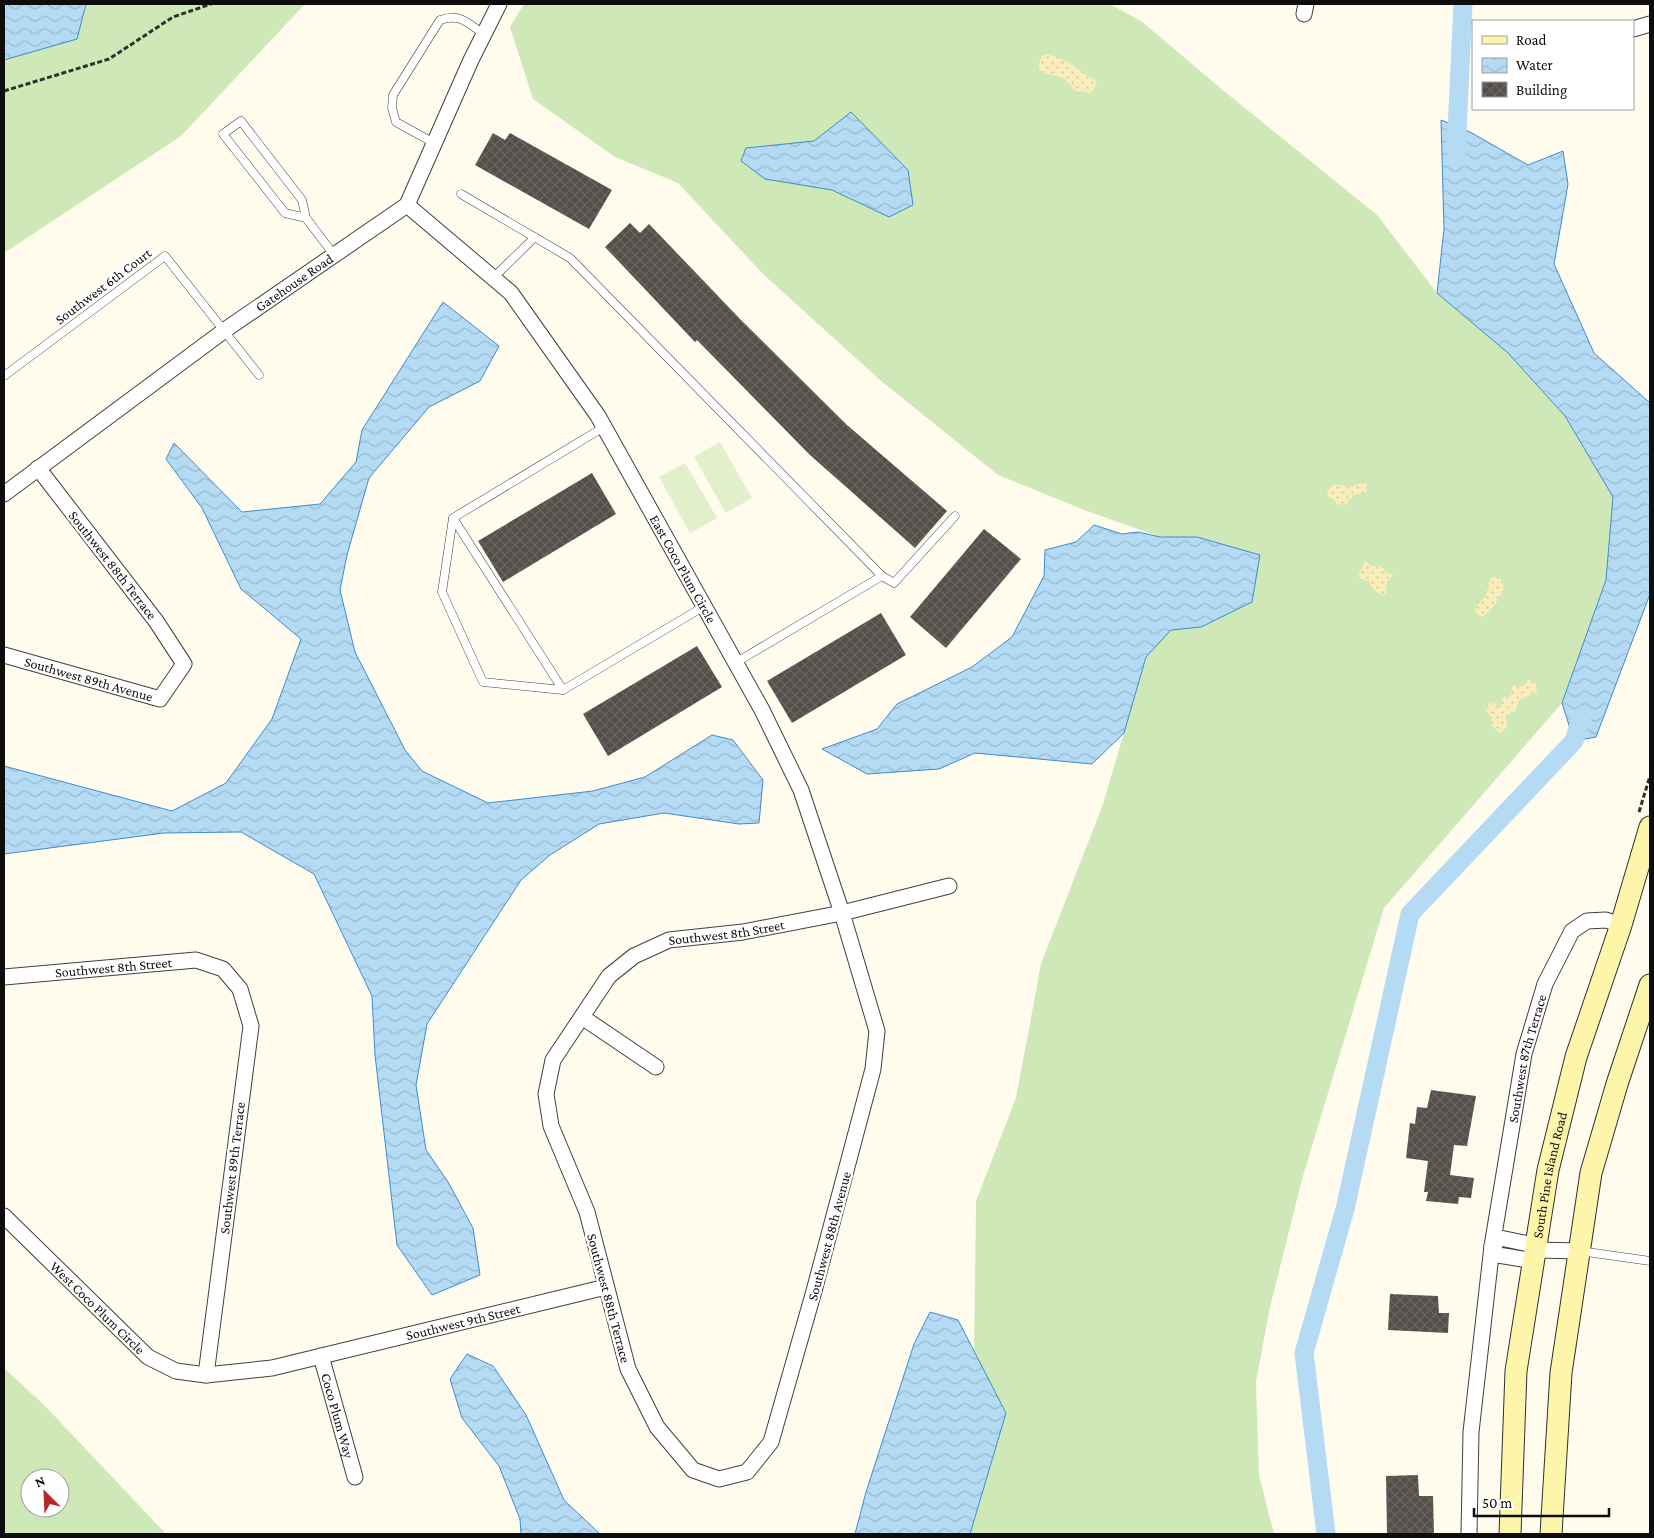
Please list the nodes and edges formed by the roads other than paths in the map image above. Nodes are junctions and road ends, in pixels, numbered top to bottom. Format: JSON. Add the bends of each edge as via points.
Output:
{"nodes":[{"id":1,"x":499,"y":4,"type":"edge"},
{"id":2,"x":1650,"y":24,"type":"edge"},
{"id":3,"x":1634,"y":29,"type":"edge"},
{"id":4,"x":484,"y":34,"type":"junction"},
{"id":5,"x":434,"y":143,"type":"junction"},
{"id":6,"x":461,"y":194,"type":"dead end"},
{"id":7,"x":407,"y":205,"type":"junction"},
{"id":8,"x":306,"y":218,"type":"junction"},
{"id":9,"x":535,"y":237,"type":"junction"},
{"id":10,"x":334,"y":255,"type":"junction"},
{"id":11,"x":493,"y":278,"type":"junction"},
{"id":12,"x":225,"y":330,"type":"junction"},
{"id":13,"x":260,"y":375,"type":"dead end"},
{"id":14,"x":4,"y":376,"type":"edge"},
{"id":15,"x":604,"y":427,"type":"junction"},
{"id":16,"x":38,"y":468,"type":"junction"},
{"id":17,"x":4,"y":494,"type":"edge"},
{"id":18,"x":955,"y":516,"type":"dead end"},
{"id":19,"x":454,"y":518,"type":"junction"},
{"id":20,"x":882,"y":576,"type":"junction"},
{"id":21,"x":703,"y":607,"type":"junction"},
{"id":22,"x":4,"y":655,"type":"edge"},
{"id":23,"x":184,"y":664,"type":"joint"},
{"id":24,"x":735,"y":664,"type":"junction"},
{"id":25,"x":563,"y":690,"type":"junction"},
{"id":26,"x":1650,"y":827,"type":"edge"},
{"id":27,"x":949,"y":886,"type":"dead end"},
{"id":28,"x":842,"y":913,"type":"junction"},
{"id":29,"x":1622,"y":926,"type":"junction"},
{"id":30,"x":223,"y":969,"type":"joint"},
{"id":31,"x":4,"y":977,"type":"edge"},
{"id":32,"x":1650,"y":985,"type":"edge"},
{"id":33,"x":866,"y":991,"type":"joint"},
{"id":34,"x":582,"y":1017,"type":"junction"},
{"id":35,"x":553,"y":1060,"type":"joint"},
{"id":36,"x":656,"y":1067,"type":"dead end"},
{"id":37,"x":4,"y":1216,"type":"edge"},
{"id":38,"x":1492,"y":1246,"type":"junction"},
{"id":39,"x":1536,"y":1250,"type":"junction"},
{"id":40,"x":1580,"y":1251,"type":"junction"},
{"id":41,"x":1650,"y":1261,"type":"edge"},
{"id":42,"x":606,"y":1286,"type":"junction"},
{"id":43,"x":321,"y":1356,"type":"junction"},
{"id":44,"x":206,"y":1375,"type":"junction"},
{"id":45,"x":747,"y":1472,"type":"joint"},
{"id":46,"x":355,"y":1477,"type":"dead end"},
{"id":47,"x":1469,"y":1534,"type":"edge"},
{"id":48,"x":1510,"y":1534,"type":"edge"},
{"id":49,"x":1552,"y":1534,"type":"edge"}],
"edges":[{"from":1,"to":4,"type":"street"},
{"from":2,"to":3,"type":"street"},
{"from":4,"to":5,"type":"street"},
{"from":4,"to":5,"type":"lane","via":[[452,16],[440,20],[393,95],[396,122]]},
{"from":5,"to":7,"type":"street"},
{"from":6,"to":9,"type":"lane"},
{"from":7,"to":10,"type":"street","name":"Gatehouse Road"},
{"from":7,"to":11,"type":"street","name":"East Coco Plum Circle"},
{"from":8,"to":8,"type":"lane","via":[[302,200],[241,120],[223,134],[286,213]]},
{"from":8,"to":10,"type":"lane"},
{"from":9,"to":11,"type":"lane"},
{"from":9,"to":20,"type":"lane","via":[[570,258]]},
{"from":10,"to":12,"type":"street","name":"Gatehouse Road"},
{"from":11,"to":15,"type":"street","name":"East Coco Plum Circle","via":[[511,293]]},
{"from":12,"to":13,"type":"lane"},
{"from":12,"to":14,"type":"lane","name":"Southwest 6th Court","via":[[165,256]]},
{"from":12,"to":16,"type":"street","name":"Gatehouse Road"},
{"from":15,"to":19,"type":"lane"},
{"from":15,"to":21,"type":"street","name":"East Coco Plum Circle"},
{"from":16,"to":17,"type":"street","name":"Gatehouse Road"},
{"from":16,"to":23,"type":"street","name":"Southwest 88th Terrace","via":[[156,621]]},
{"from":18,"to":20,"type":"lane","via":[[894,583]]},
{"from":19,"to":25,"type":"lane"},
{"from":19,"to":25,"type":"lane","via":[[442,592],[483,682]]},
{"from":20,"to":24,"type":"lane"},
{"from":21,"to":24,"type":"street","name":"East Coco Plum Circle"},
{"from":21,"to":25,"type":"lane"},
{"from":22,"to":23,"type":"street","name":"Southwest 89th Avenue","via":[[160,699]]},
{"from":24,"to":28,"type":"street","name":"East Coco Plum Circle","via":[[762,710],[801,790]]},
{"from":26,"to":29,"type":"main road","name":"South Pine Island Road"},
{"from":27,"to":28,"type":"street","name":"Southwest 8th Street"},
{"from":28,"to":33,"type":"street","name":"East Coco Plum Circle"},
{"from":28,"to":34,"type":"street","name":"Southwest 8th Street","via":[[743,932],[669,940],[634,956],[609,976]]},
{"from":29,"to":38,"type":"street","name":"Southwest 87th Terrace","via":[[1606,920],[1587,921],[1572,931],[1544,984],[1524,1054]]},
{"from":29,"to":39,"type":"main road","name":"South Pine Island Road","via":[[1576,1058],[1548,1170]]},
{"from":30,"to":31,"type":"street","name":"Southwest 8th Street","via":[[196,960]]},
{"from":30,"to":44,"type":"street","name":"Southwest 89th Terrace","via":[[240,989],[251,1026]]},
{"from":32,"to":40,"type":"main road","via":[[1591,1172]]},
{"from":33,"to":45,"type":"street","name":"Southwest 88th Avenue","via":[[877,1031],[873,1069],[771,1442]]},
{"from":34,"to":35,"type":"street","name":"Southwest 8th Street"},
{"from":34,"to":36,"type":"street"},
{"from":35,"to":42,"type":"street","name":"Southwest 88th Terrace","via":[[546,1094],[551,1126],[587,1212]]},
{"from":37,"to":44,"type":"street","name":"West Coco Plum Circle","via":[[148,1357],[176,1371]]},
{"from":38,"to":39,"type":"street","via":[[1500,1238],[1529,1244]]},
{"from":38,"to":47,"type":"street","name":"Southwest 87th Terrace","via":[[1471,1432]]},
{"from":39,"to":40,"type":"street"},
{"from":39,"to":48,"type":"main road","name":"South Pine Island Road","via":[[1516,1371]]},
{"from":40,"to":41,"type":"lane"},
{"from":40,"to":49,"type":"main road","via":[[1560,1373]]},
{"from":42,"to":43,"type":"street","name":"Southwest 9th Street"},
{"from":42,"to":45,"type":"street","name":"Southwest 88th Terrace","via":[[628,1369],[657,1427],[693,1470],[719,1478]]},
{"from":43,"to":44,"type":"street","name":"West Coco Plum Circle","via":[[272,1368]]},
{"from":43,"to":46,"type":"street","name":"Coco Plum Way"}]}
